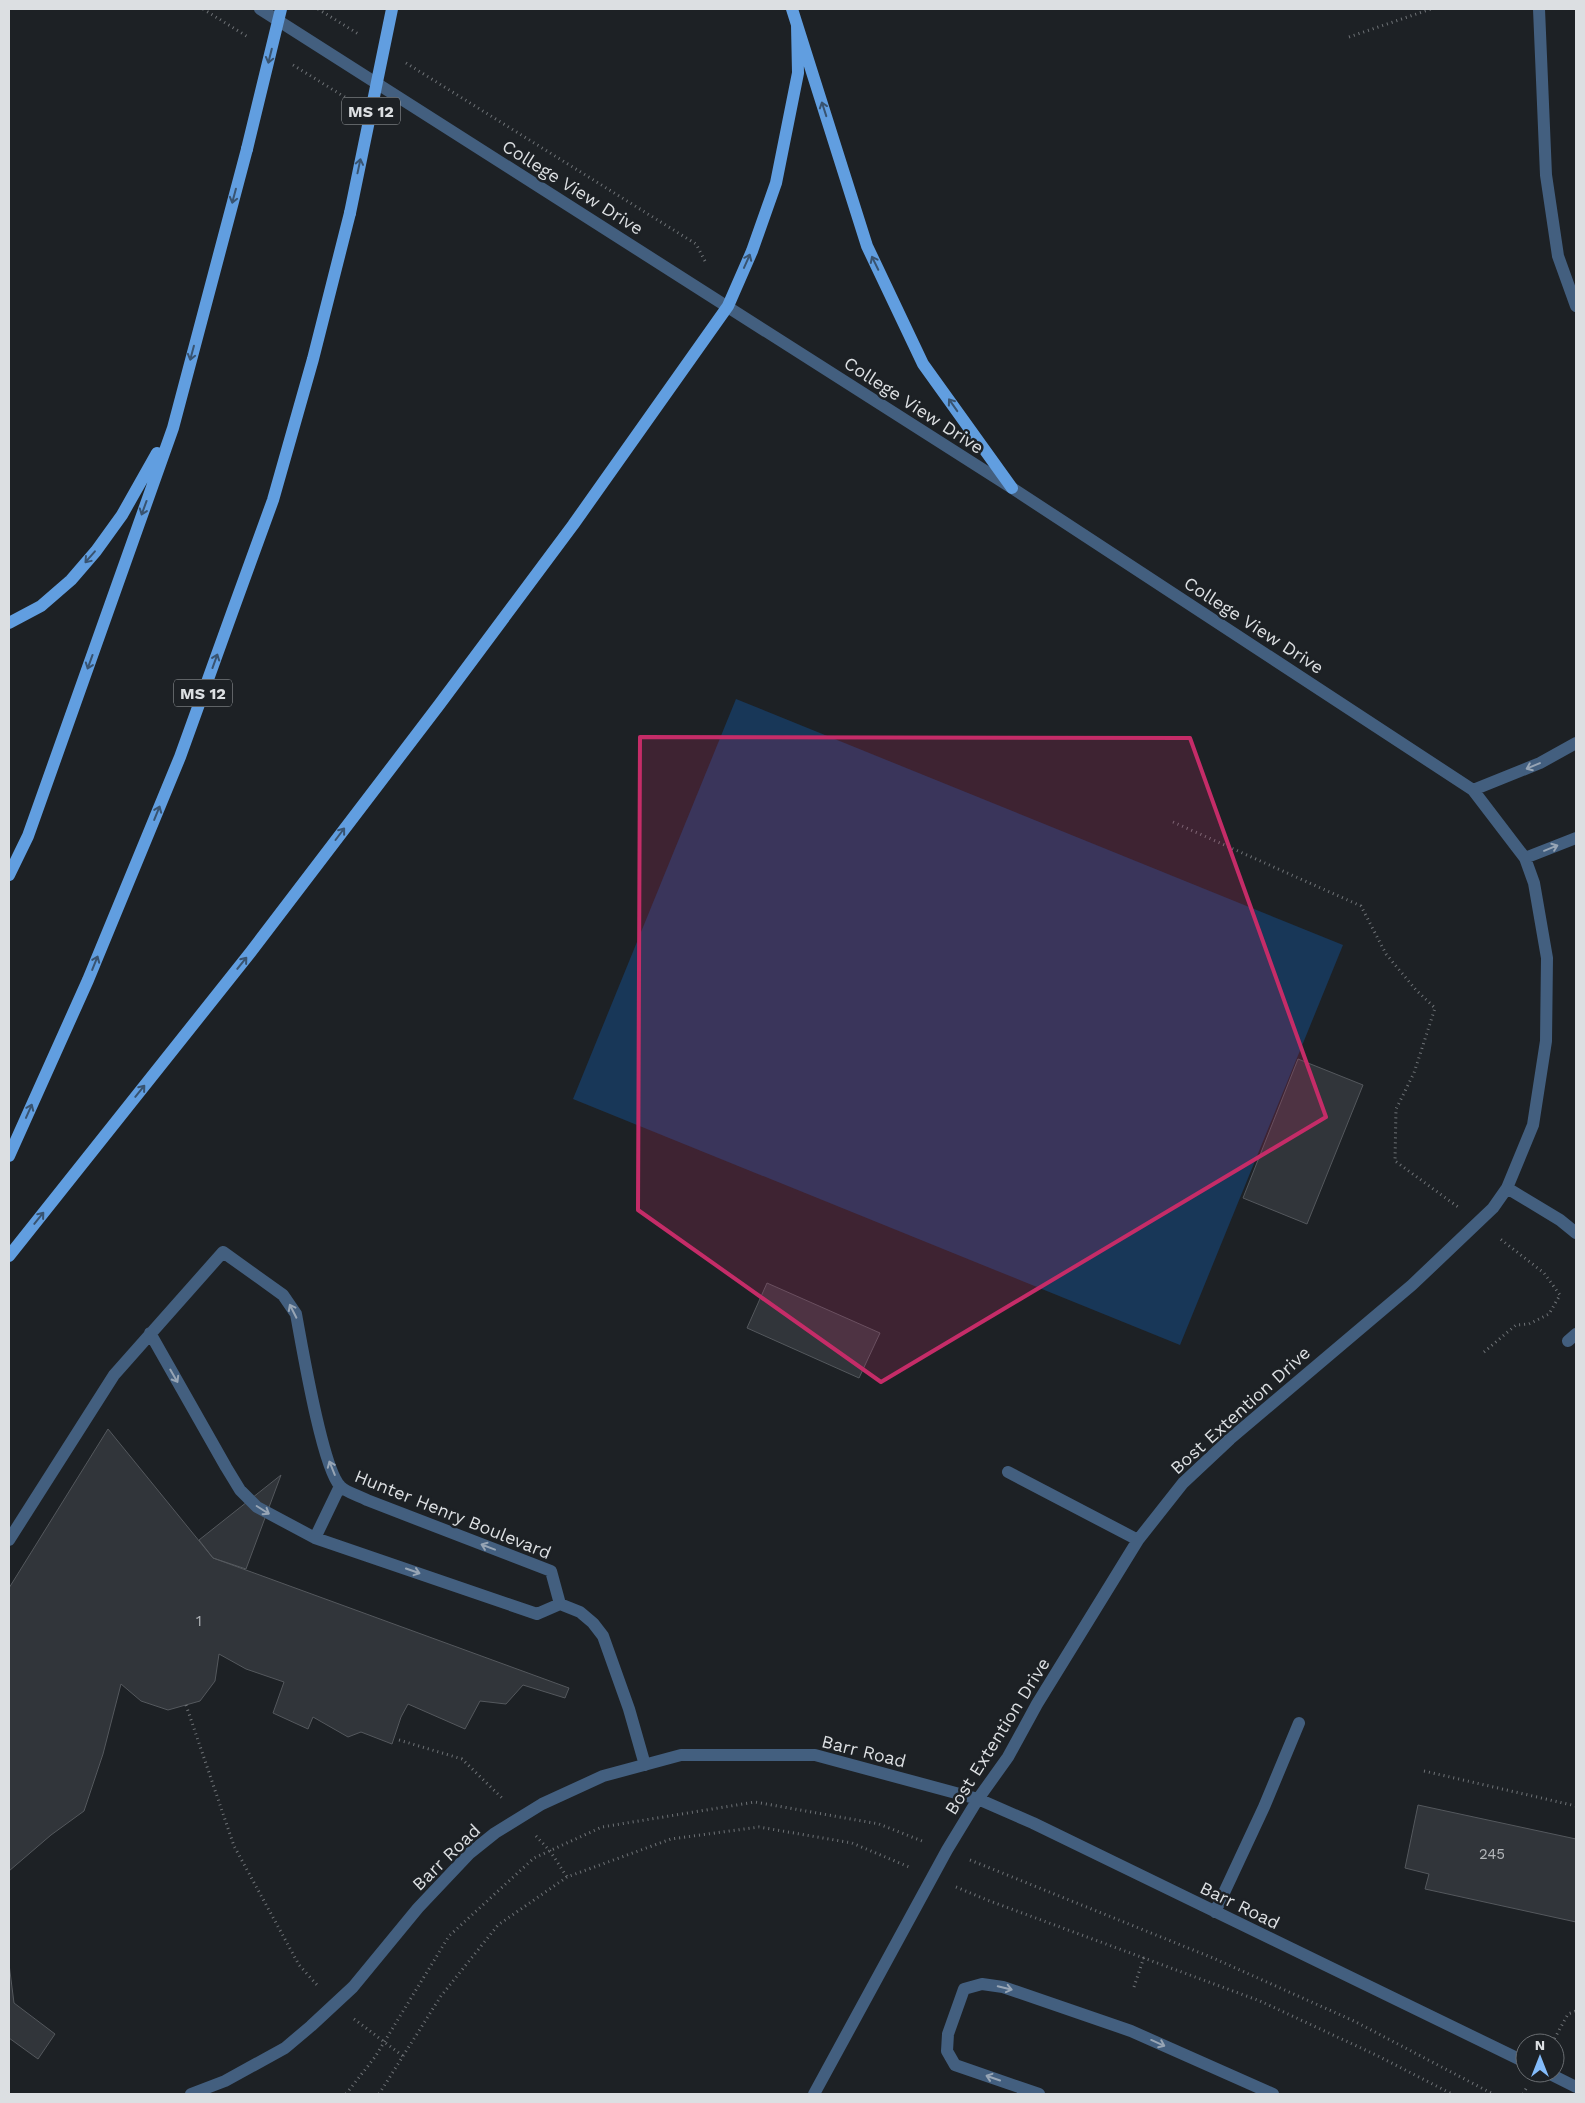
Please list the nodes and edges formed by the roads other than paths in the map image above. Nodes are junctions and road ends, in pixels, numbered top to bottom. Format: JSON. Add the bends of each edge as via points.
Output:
{"nodes":[{"id":1,"x":260,"y":9,"type":"edge"},
{"id":2,"x":281,"y":9,"type":"edge"},
{"id":3,"x":392,"y":9,"type":"edge"},
{"id":4,"x":792,"y":9,"type":"edge"},
{"id":5,"x":1539,"y":9,"type":"edge"},
{"id":6,"x":797,"y":25,"type":"junction"},
{"id":7,"x":728,"y":306,"type":"junction"},
{"id":8,"x":1576,"y":306,"type":"edge"},
{"id":9,"x":172,"y":428,"type":"junction"},
{"id":10,"x":1012,"y":488,"type":"junction"},
{"id":11,"x":9,"y":623,"type":"edge"},
{"id":12,"x":1576,"y":743,"type":"edge"},
{"id":13,"x":1473,"y":790,"type":"junction"},
{"id":14,"x":1576,"y":838,"type":"edge"},
{"id":15,"x":1525,"y":858,"type":"junction"},
{"id":16,"x":9,"y":875,"type":"edge"},
{"id":17,"x":9,"y":1156,"type":"edge"},
{"id":18,"x":1507,"y":1188,"type":"junction"},
{"id":19,"x":1576,"y":1233,"type":"edge"},
{"id":20,"x":9,"y":1256,"type":"edge"},
{"id":21,"x":150,"y":1333,"type":"junction"},
{"id":22,"x":1008,"y":1472,"type":"dead end"},
{"id":23,"x":340,"y":1486,"type":"junction"},
{"id":24,"x":315,"y":1538,"type":"junction"},
{"id":25,"x":9,"y":1540,"type":"edge"},
{"id":26,"x":1138,"y":1540,"type":"junction"},
{"id":27,"x":560,"y":1604,"type":"junction"},
{"id":28,"x":1300,"y":1723,"type":"dead end"},
{"id":29,"x":645,"y":1765,"type":"junction"},
{"id":30,"x":978,"y":1799,"type":"junction"},
{"id":31,"x":1215,"y":1912,"type":"junction"},
{"id":32,"x":1515,"y":2057,"type":"edge"},
{"id":33,"x":191,"y":2094,"type":"edge"},
{"id":34,"x":814,"y":2094,"type":"edge"},
{"id":35,"x":1039,"y":2094,"type":"edge"},
{"id":36,"x":1273,"y":2094,"type":"edge"}],
"edges":[{"from":1,"to":7,"type":"street","name":"College View Drive"},
{"from":2,"to":9,"type":"main road","one_way":true,"bridge":true},
{"from":17,"to":3,"type":"main road","number":"MS 12","one_way":true,"bridge":true,"via":[[88,980],[180,757],[273,500],[350,213]]},
{"from":4,"to":6,"type":"main road"},
{"from":5,"to":8,"type":"street","via":[[1546,175],[1558,256]]},
{"from":7,"to":6,"type":"main road","one_way":true,"via":[[776,184],[798,73]]},
{"from":10,"to":6,"type":"main road","one_way":true,"via":[[924,364],[867,246]]},
{"from":7,"to":10,"type":"street","name":"College View Drive"},
{"from":20,"to":7,"type":"main road","one_way":true,"via":[[250,953],[439,705],[573,525]]},
{"from":9,"to":11,"type":"main road","one_way":true,"via":[[122,514],[96,551],[41,606]]},
{"from":9,"to":16,"type":"main road","one_way":true,"via":[[28,836]]},
{"from":10,"to":13,"type":"street","name":"College View Drive"},
{"from":12,"to":13,"type":"street","one_way":true,"via":[[1540,763]]},
{"from":13,"to":15,"type":"street","name":"College View Drive"},
{"from":15,"to":14,"type":"street","one_way":true},
{"from":15,"to":18,"type":"street","name":"Bost Extention Drive","via":[[1534,883],[1547,958],[1546,1041],[1533,1125]]},
{"from":18,"to":19,"type":"street"},
{"from":18,"to":26,"type":"street","name":"Bost Extention Drive","via":[[1493,1208],[1412,1285],[1230,1439],[1183,1484]]},
{"from":23,"to":21,"type":"street","name":"Hunter Henry Boulevard","one_way":true,"via":[[323,1444],[296,1314],[283,1295],[222,1252]]},
{"from":21,"to":24,"type":"street","one_way":true,"via":[[240,1490],[257,1507]]},
{"from":21,"to":25,"type":"street","via":[[114,1375]]},
{"from":22,"to":26,"type":"street"},
{"from":23,"to":24,"type":"street","name":"Hunter Henry Boulevard"},
{"from":27,"to":23,"type":"street","name":"Hunter Henry Boulevard","one_way":true,"via":[[551,1571],[367,1500]]},
{"from":24,"to":27,"type":"street","one_way":true,"via":[[537,1614]]},
{"from":26,"to":30,"type":"street","name":"Bost Extention Drive","via":[[1008,1757]]},
{"from":27,"to":29,"type":"street","via":[[580,1612],[603,1636]]},
{"from":28,"to":31,"type":"street"},
{"from":29,"to":30,"type":"street","name":"Barr Road","via":[[681,1755],[815,1755]]},
{"from":29,"to":33,"type":"street","name":"Barr Road","via":[[594,1780],[562,1794],[520,1818],[470,1854],[446,1877],[335,2005],[285,2048],[232,2077]]},
{"from":30,"to":31,"type":"street","name":"Barr Road"},
{"from":30,"to":34,"type":"street","name":"Bost Extention Drive","via":[[943,1856]]},
{"from":31,"to":32,"type":"street","name":"Barr Road"},
{"from":35,"to":36,"type":"street","one_way":true,"via":[[955,2065],[948,2051],[948,2034],[964,1989],[982,1984],[1003,1987],[1131,2031]]}]}
